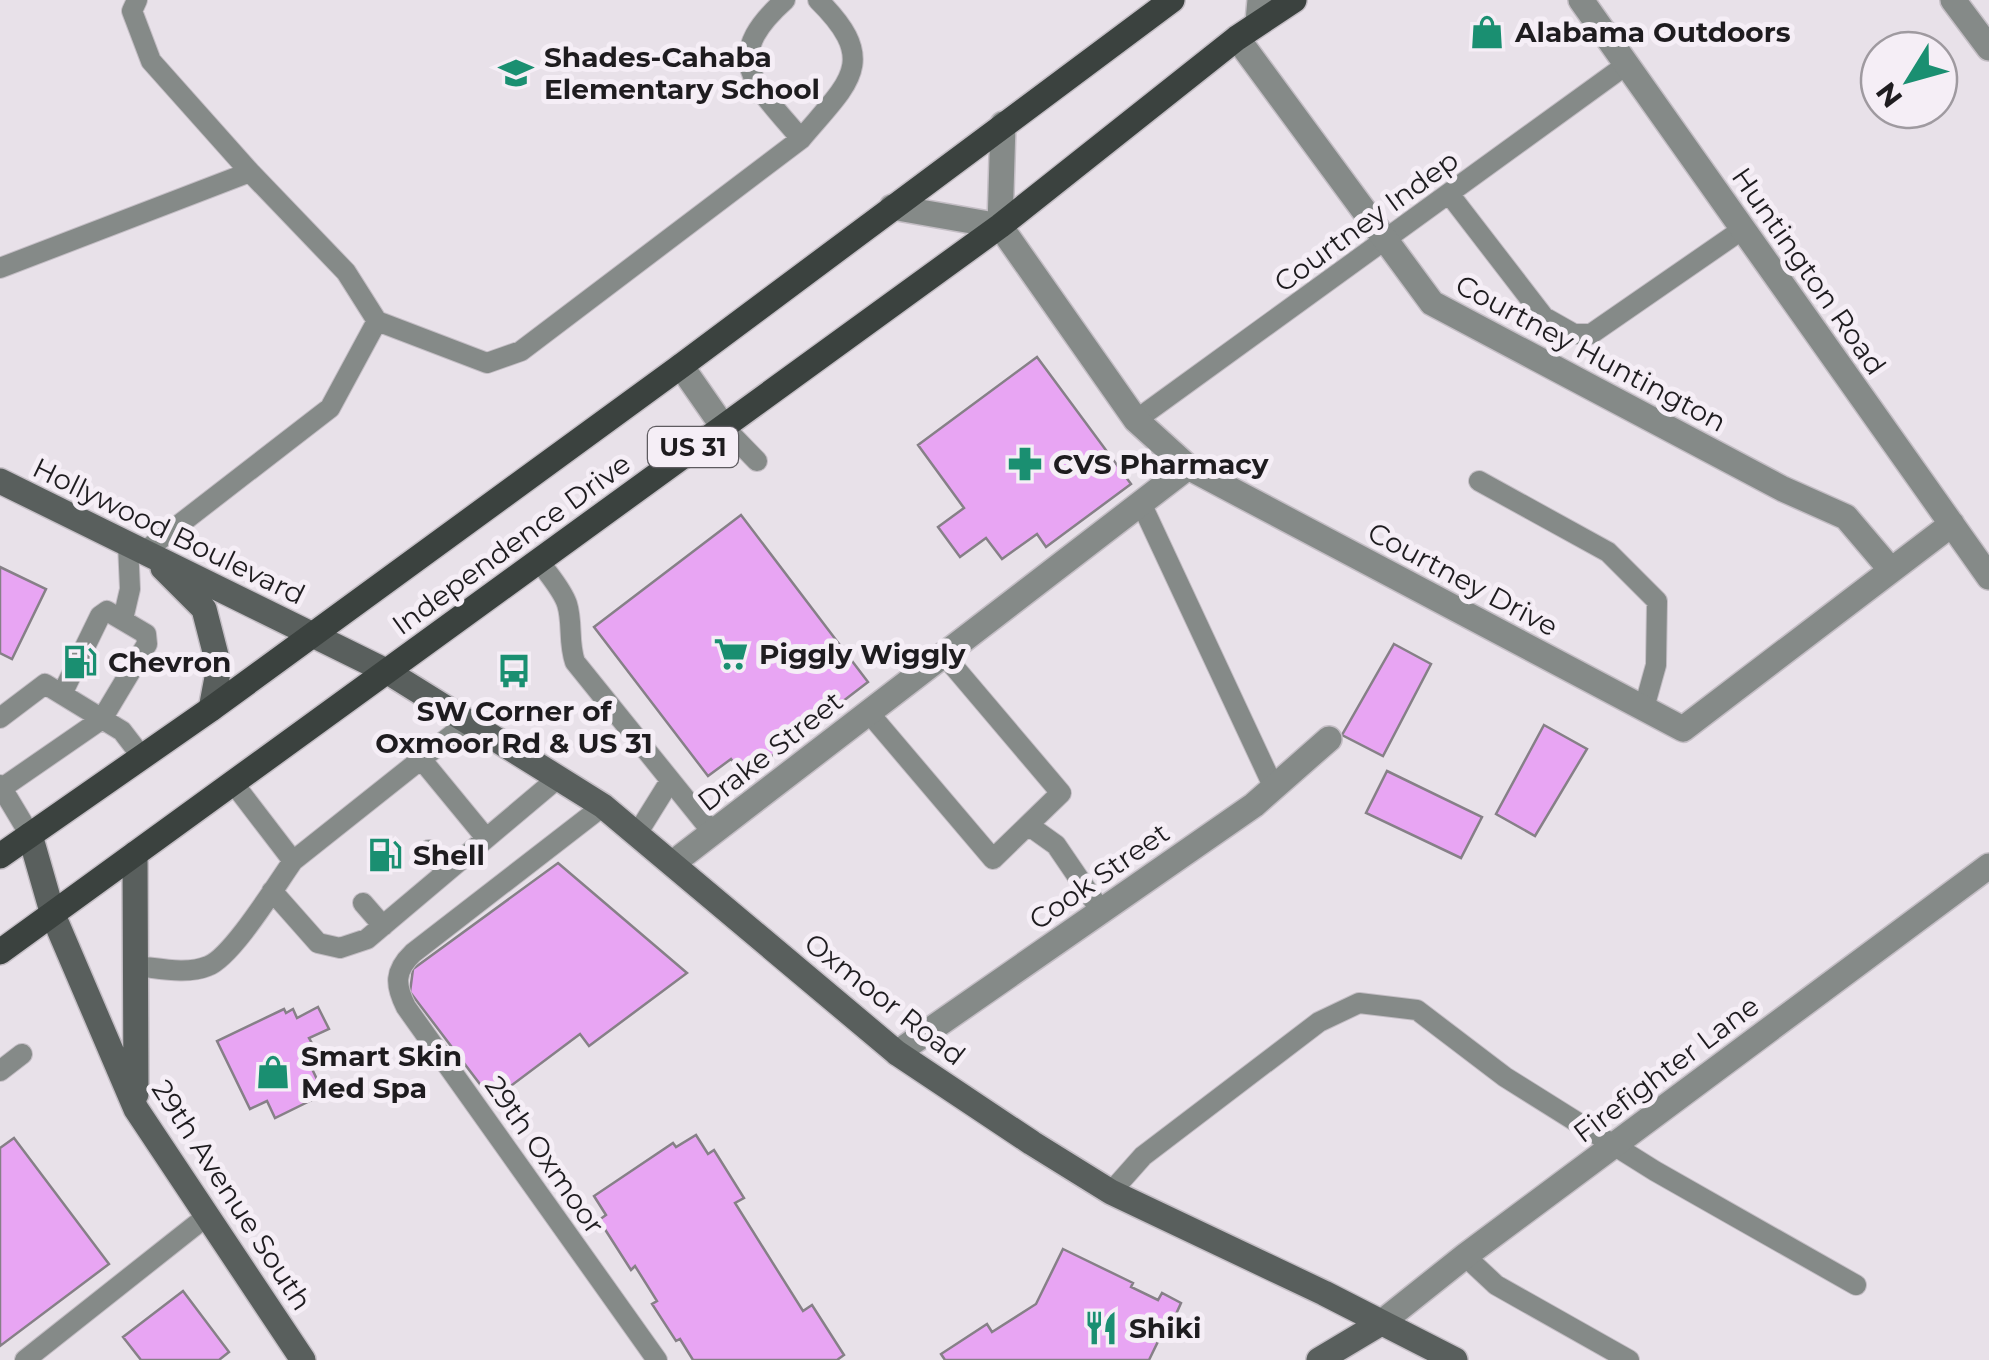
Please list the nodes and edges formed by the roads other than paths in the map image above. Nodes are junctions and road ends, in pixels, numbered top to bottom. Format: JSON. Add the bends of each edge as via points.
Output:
{"nodes":[{"id":1,"x":137,"y":0,"type":"edge"},
{"id":2,"x":785,"y":0,"type":"edge"},
{"id":3,"x":818,"y":0,"type":"edge"},
{"id":4,"x":1172,"y":0,"type":"edge"},
{"id":5,"x":1294,"y":0,"type":"edge"},
{"id":6,"x":1580,"y":0,"type":"edge"},
{"id":7,"x":1953,"y":0,"type":"edge"},
{"id":8,"x":1259,"y":11,"type":"edge"},
{"id":9,"x":1237,"y":38,"type":"junction"},
{"id":10,"x":1989,"y":48,"type":"edge"},
{"id":11,"x":1626,"y":65,"type":"junction"},
{"id":12,"x":1003,"y":124,"type":"junction"},
{"id":13,"x":801,"y":138,"type":"junction"},
{"id":14,"x":250,"y":172,"type":"junction"},
{"id":15,"x":1450,"y":195,"type":"junction"},
{"id":16,"x":892,"y":207,"type":"junction"},
{"id":17,"x":1000,"y":226,"type":"junction"},
{"id":18,"x":1743,"y":229,"type":"junction"},
{"id":19,"x":1386,"y":240,"type":"junction"},
{"id":20,"x":0,"y":268,"type":"edge"},
{"id":21,"x":377,"y":321,"type":"junction"},
{"id":22,"x":681,"y":366,"type":"junction"},
{"id":23,"x":1136,"y":420,"type":"junction"},
{"id":24,"x":722,"y":425,"type":"junction"},
{"id":25,"x":757,"y":461,"type":"dead end"},
{"id":26,"x":1188,"y":467,"type":"junction"},
{"id":27,"x":0,"y":481,"type":"edge"},
{"id":28,"x":1479,"y":482,"type":"dead end"},
{"id":29,"x":1141,"y":503,"type":"junction"},
{"id":30,"x":1952,"y":524,"type":"junction"},
{"id":31,"x":137,"y":547,"type":"junction"},
{"id":32,"x":539,"y":561,"type":"junction"},
{"id":33,"x":1891,"y":570,"type":"junction"},
{"id":34,"x":1989,"y":577,"type":"edge"},
{"id":35,"x":123,"y":619,"type":"junction"},
{"id":36,"x":311,"y":634,"type":"junction"},
{"id":37,"x":944,"y":654,"type":"junction"},
{"id":38,"x":388,"y":672,"type":"junction"},
{"id":39,"x":62,"y":694,"type":"junction"},
{"id":40,"x":1644,"y":708,"type":"junction"},
{"id":41,"x":211,"y":709,"type":"junction"},
{"id":42,"x":868,"y":713,"type":"junction"},
{"id":43,"x":0,"y":718,"type":"edge"},
{"id":44,"x":102,"y":719,"type":"junction"},
{"id":45,"x":468,"y":722,"type":"junction"},
{"id":46,"x":1330,"y":739,"type":"dead end"},
{"id":47,"x":142,"y":758,"type":"junction"},
{"id":48,"x":422,"y":760,"type":"junction"},
{"id":49,"x":558,"y":778,"type":"junction"},
{"id":50,"x":670,"y":781,"type":"junction"},
{"id":51,"x":234,"y":784,"type":"junction"},
{"id":52,"x":1,"y":786,"type":"edge"},
{"id":53,"x":1274,"y":788,"type":"junction"},
{"id":54,"x":602,"y":806,"type":"junction"},
{"id":55,"x":1028,"y":826,"type":"junction"},
{"id":56,"x":713,"y":832,"type":"junction"},
{"id":57,"x":637,"y":834,"type":"junction"},
{"id":58,"x":30,"y":835,"type":"junction"},
{"id":59,"x":486,"y":838,"type":"junction"},
{"id":60,"x":429,"y":850,"type":"dead end"},
{"id":61,"x":135,"y":854,"type":"junction"},
{"id":62,"x":0,"y":856,"type":"edge"},
{"id":63,"x":293,"y":861,"type":"junction"},
{"id":64,"x":673,"y":863,"type":"junction"},
{"id":65,"x":1987,"y":871,"type":"edge"},
{"id":66,"x":446,"y":872,"type":"junction"},
{"id":67,"x":272,"y":891,"type":"junction"},
{"id":68,"x":363,"y":903,"type":"dead end"},
{"id":69,"x":1101,"y":912,"type":"junction"},
{"id":70,"x":54,"y":915,"type":"junction"},
{"id":71,"x":382,"y":926,"type":"junction"},
{"id":72,"x":0,"y":952,"type":"edge"},
{"id":73,"x":136,"y":966,"type":"junction"},
{"id":74,"x":22,"y":1054,"type":"dead end"},
{"id":75,"x":896,"y":1054,"type":"junction"},
{"id":76,"x":0,"y":1071,"type":"edge"},
{"id":77,"x":136,"y":1109,"type":"junction"},
{"id":78,"x":1616,"y":1144,"type":"junction"},
{"id":79,"x":1111,"y":1192,"type":"junction"},
{"id":80,"x":207,"y":1216,"type":"junction"},
{"id":81,"x":1465,"y":1256,"type":"junction"},
{"id":82,"x":1856,"y":1285,"type":"dead end"},
{"id":83,"x":1382,"y":1323,"type":"junction"},
{"id":84,"x":25,"y":1360,"type":"edge"},
{"id":85,"x":303,"y":1360,"type":"edge"},
{"id":86,"x":657,"y":1360,"type":"edge"},
{"id":87,"x":1319,"y":1360,"type":"edge"},
{"id":88,"x":1454,"y":1360,"type":"edge"},
{"id":89,"x":1629,"y":1360,"type":"edge"}],
"edges":[{"from":1,"to":14,"type":"lane","via":[[132,11],[151,61]]},
{"from":2,"to":13,"type":"lane","via":[[752,35],[750,70]]},
{"from":3,"to":13,"type":"lane","via":[[850,36],[853,68]]},
{"from":4,"to":12,"type":"main road","name":"Independence Drive","number":"US 31"},
{"from":5,"to":8,"type":"main road","name":"Independence Drive","number":"US 31"},
{"from":6,"to":11,"type":"street","name":"Huntington Road"},
{"from":7,"to":10,"type":"street"},
{"from":8,"to":9,"type":"main road","name":"Independence Drive","number":"US 31"},
{"from":9,"to":17,"type":"main road","name":"Independence Drive","number":"US 31"},
{"from":9,"to":19,"type":"street","name":"Courtney Huntington"},
{"from":11,"to":15,"type":"lane","name":"Courtney Indep"},
{"from":11,"to":18,"type":"street","name":"Huntington Road"},
{"from":12,"to":16,"type":"main road","name":"Independence Drive","number":"US 31"},
{"from":12,"to":17,"type":"street"},
{"from":13,"to":21,"type":"lane","via":[[521,352],[487,363]]},
{"from":14,"to":20,"type":"lane"},
{"from":14,"to":21,"type":"lane","via":[[346,272]]},
{"from":15,"to":18,"type":"lane","via":[[1544,316],[1574,334],[1591,334]]},
{"from":15,"to":19,"type":"lane","name":"Courtney Indep"},
{"from":16,"to":17,"type":"street"},
{"from":16,"to":22,"type":"main road","name":"Independence Drive","number":"US 31"},
{"from":17,"to":23,"type":"street","name":"Courtney Drive"},
{"from":17,"to":24,"type":"main road","name":"Independence Drive","number":"US 31"},
{"from":18,"to":30,"type":"street","name":"Huntington Road"},
{"from":19,"to":23,"type":"lane","name":"Courtney Indep"},
{"from":19,"to":33,"type":"street","name":"Courtney Huntington","via":[[1432,303],[1846,517]]},
{"from":21,"to":31,"type":"lane","via":[[330,408]]},
{"from":22,"to":24,"type":"street"},
{"from":22,"to":36,"type":"main road","name":"Independence Drive","number":"US 31"},
{"from":23,"to":26,"type":"street","name":"Courtney Drive"},
{"from":24,"to":25,"type":"lane"},
{"from":24,"to":32,"type":"main road","name":"Independence Drive","number":"US 31"},
{"from":26,"to":29,"type":"street","name":"Drake Street"},
{"from":26,"to":40,"type":"street","name":"Courtney Drive"},
{"from":27,"to":31,"type":"main road","name":"Hollywood Boulevard"},
{"from":28,"to":40,"type":"lane","via":[[1608,552],[1657,601],[1656,665]]},
{"from":29,"to":37,"type":"street","name":"Drake Street"},
{"from":29,"to":53,"type":"lane"},
{"from":30,"to":33,"type":"street","name":"Courtney Drive"},
{"from":30,"to":34,"type":"street","name":"Huntington Road"},
{"from":31,"to":35,"type":"lane"},
{"from":31,"to":36,"type":"main road","name":"Hollywood Boulevard"},
{"from":31,"to":41,"type":"main road","via":[[204,610],[219,668]]},
{"from":32,"to":38,"type":"main road","name":"Independence Drive","number":"US 31"},
{"from":32,"to":50,"type":"lane","via":[[566,599],[574,662]]},
{"from":33,"to":40,"type":"street","name":"Courtney Drive","via":[[1683,729]]},
{"from":35,"to":39,"type":"lane","via":[[107,611],[100,616]]},
{"from":35,"to":44,"type":"lane","via":[[146,634],[147,644]]},
{"from":36,"to":38,"type":"main road","name":"Oxmoor Road"},
{"from":36,"to":41,"type":"main road","name":"Independence Drive","number":"US 31"},
{"from":37,"to":42,"type":"street","name":"Drake Street"},
{"from":37,"to":55,"type":"lane","via":[[1061,793]]},
{"from":38,"to":45,"type":"main road","name":"Oxmoor Road"},
{"from":38,"to":51,"type":"main road","name":"Independence Drive","number":"US 31"},
{"from":39,"to":43,"type":"lane","via":[[45,684]]},
{"from":39,"to":44,"type":"lane"},
{"from":41,"to":47,"type":"main road","name":"Independence Drive","number":"US 31"},
{"from":42,"to":55,"type":"lane","via":[[993,859]]},
{"from":42,"to":56,"type":"street","name":"Drake Street"},
{"from":44,"to":47,"type":"lane","via":[[122,731]]},
{"from":44,"to":52,"type":"lane"},
{"from":45,"to":48,"type":"lane"},
{"from":45,"to":49,"type":"main road","name":"Oxmoor Road"},
{"from":46,"to":53,"type":"street","name":"Cook Street"},
{"from":47,"to":58,"type":"main road","name":"Independence Drive","number":"US 31"},
{"from":48,"to":59,"type":"lane"},
{"from":48,"to":63,"type":"lane","via":[[387,798],[320,850]]},
{"from":49,"to":54,"type":"main road","name":"Oxmoor Road"},
{"from":49,"to":59,"type":"lane"},
{"from":50,"to":56,"type":"lane"},
{"from":50,"to":57,"type":"lane"},
{"from":51,"to":61,"type":"main road","name":"Independence Drive","number":"US 31"},
{"from":51,"to":63,"type":"lane"},
{"from":52,"to":58,"type":"lane"},
{"from":53,"to":69,"type":"street","name":"Cook Street"},
{"from":54,"to":57,"type":"main road","name":"Oxmoor Road"},
{"from":54,"to":86,"type":"lane","name":"29th Oxmoor","via":[[402,963],[398,992]]},
{"from":55,"to":69,"type":"lane","via":[[1056,844]]},
{"from":56,"to":64,"type":"street","name":"Drake Street"},
{"from":57,"to":64,"type":"main road","name":"Oxmoor Road"},
{"from":58,"to":62,"type":"main road","name":"Independence Drive","number":"US 31"},
{"from":58,"to":70,"type":"main road","name":"29th Avenue South"},
{"from":59,"to":66,"type":"lane"},
{"from":60,"to":66,"type":"lane"},
{"from":61,"to":70,"type":"main road","name":"Independence Drive","number":"US 31"},
{"from":61,"to":73,"type":"main road"},
{"from":63,"to":67,"type":"lane"},
{"from":64,"to":75,"type":"main road","name":"Oxmoor Road"},
{"from":65,"to":78,"type":"street","name":"Firefighter Lane"},
{"from":66,"to":71,"type":"lane"},
{"from":67,"to":71,"type":"lane","via":[[318,943],[340,948]]},
{"from":67,"to":73,"type":"lane","via":[[211,966]]},
{"from":68,"to":71,"type":"lane"},
{"from":69,"to":75,"type":"street","name":"Cook Street"},
{"from":70,"to":72,"type":"main road","name":"Independence Drive","number":"US 31"},
{"from":70,"to":77,"type":"main road","name":"29th Avenue South"},
{"from":73,"to":77,"type":"main road"},
{"from":74,"to":76,"type":"lane"},
{"from":75,"to":79,"type":"main road","name":"Oxmoor Road"},
{"from":77,"to":80,"type":"main road","name":"29th Avenue South"},
{"from":78,"to":79,"type":"lane","via":[[1505,1077],[1417,1010],[1359,1004],[1304,1033],[1143,1156]]},
{"from":78,"to":81,"type":"street","name":"Firefighter Lane"},
{"from":78,"to":82,"type":"lane"},
{"from":79,"to":83,"type":"main road","name":"Oxmoor Road"},
{"from":80,"to":84,"type":"lane"},
{"from":80,"to":85,"type":"main road","name":"29th Avenue South"},
{"from":81,"to":83,"type":"street","name":"Firefighter Lane"},
{"from":81,"to":89,"type":"lane","via":[[1496,1285]]},
{"from":83,"to":87,"type":"main road"},
{"from":83,"to":88,"type":"main road","name":"Oxmoor Road"}]}
